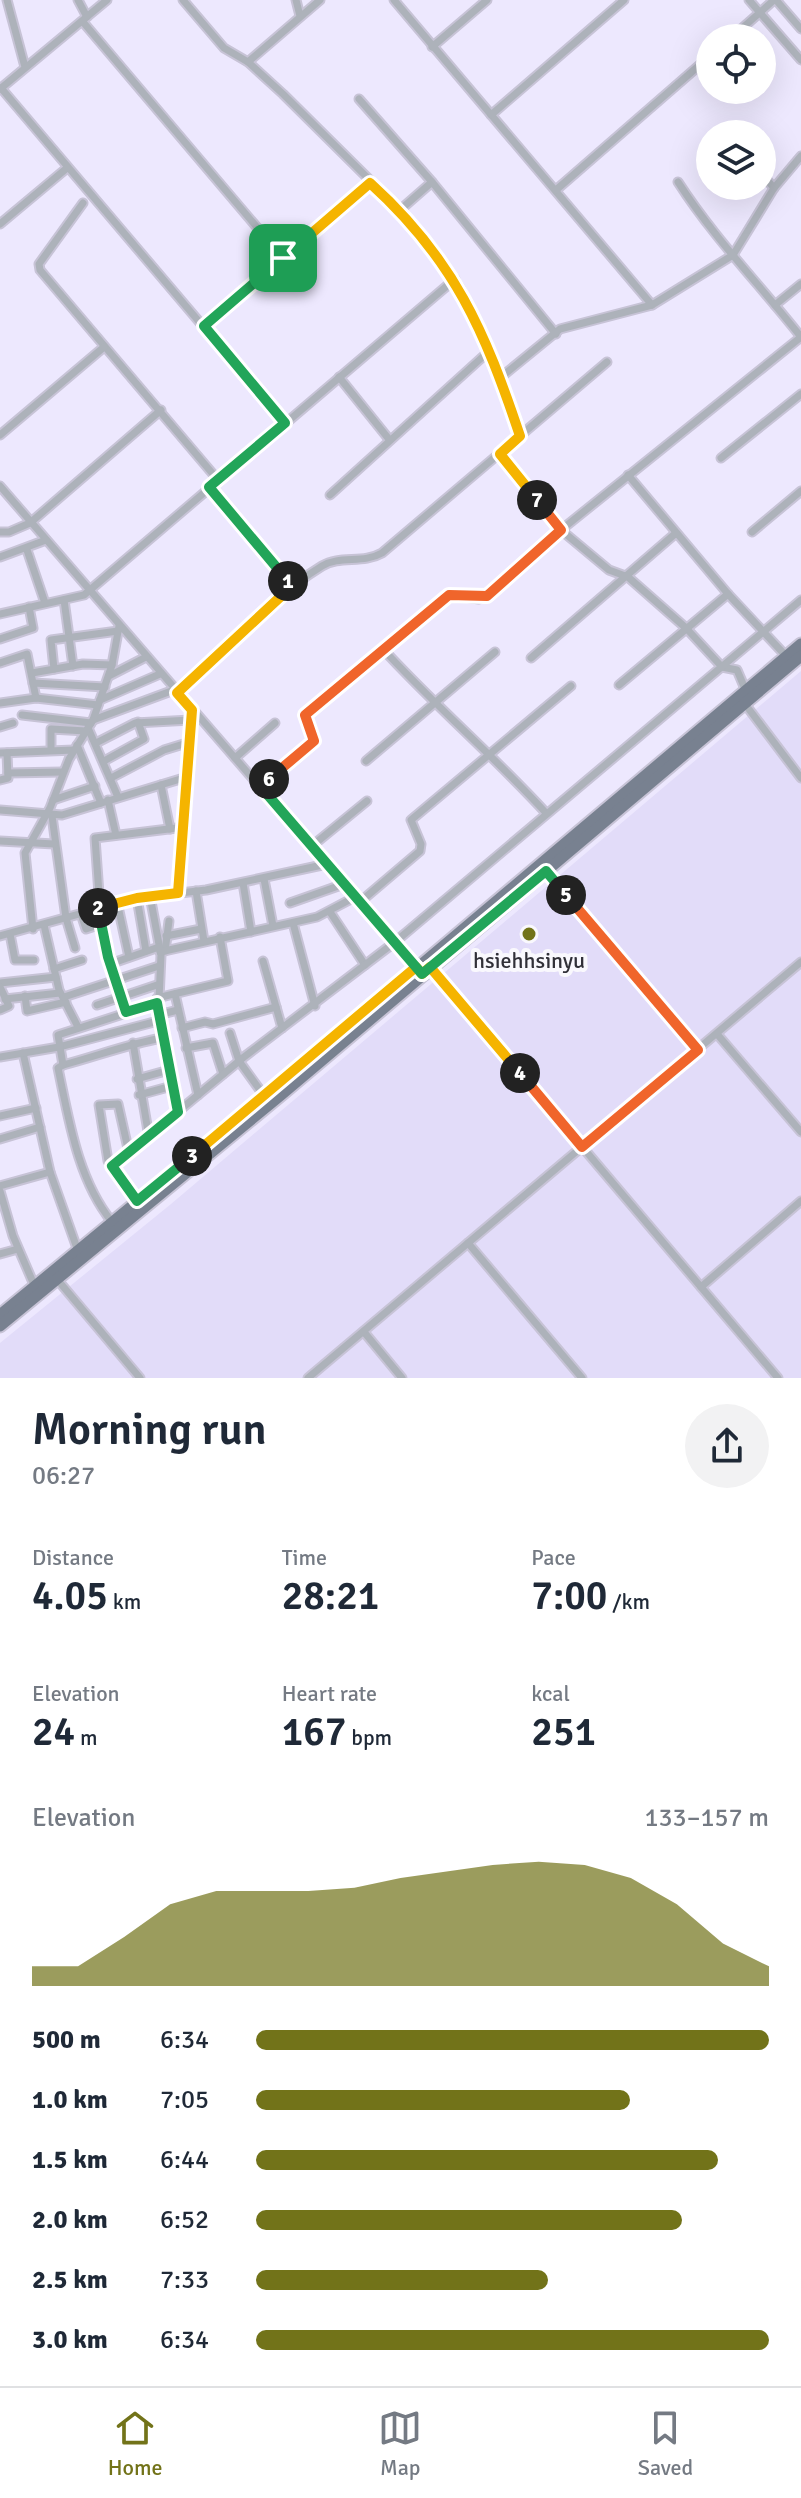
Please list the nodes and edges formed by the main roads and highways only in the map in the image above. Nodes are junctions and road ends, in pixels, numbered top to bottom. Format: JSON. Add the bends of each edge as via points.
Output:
{"nodes":[{"id":1,"x":801,"y":644,"type":"edge"},
{"id":2,"x":801,"y":656,"type":"edge"},
{"id":3,"x":748,"y":698,"type":"junction"},
{"id":4,"x":423,"y":970,"type":"junction"},
{"id":5,"x":55,"y":1276,"type":"junction"},
{"id":6,"x":0,"y":1315,"type":"edge"},
{"id":7,"x":0,"y":1326,"type":"edge"}],
"edges":[{"from":1,"to":3,"type":"main road"},
{"from":2,"to":3,"type":"main road"},
{"from":3,"to":4,"type":"main road"},
{"from":3,"to":4,"type":"main road"},
{"from":4,"to":5,"type":"main road"},
{"from":4,"to":5,"type":"main road","via":[[137,1201]]},
{"from":5,"to":6,"type":"main road"},
{"from":5,"to":7,"type":"main road"}]}
